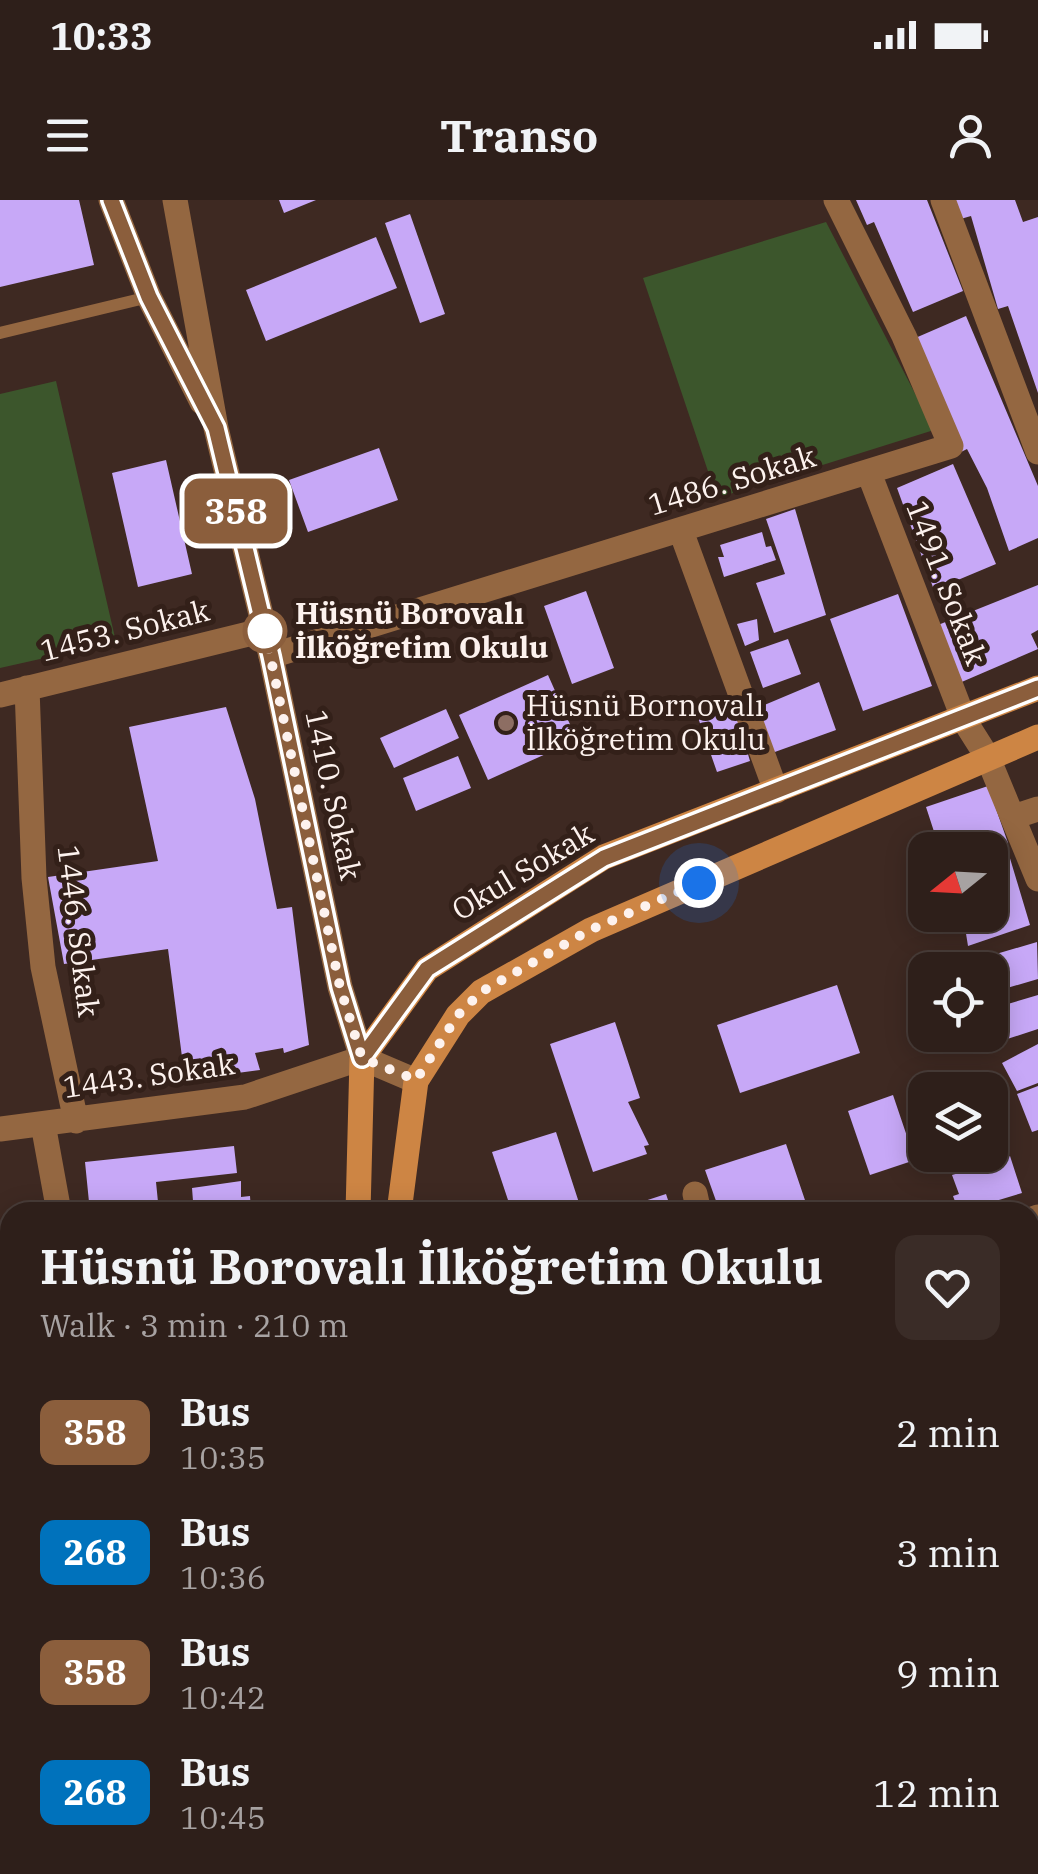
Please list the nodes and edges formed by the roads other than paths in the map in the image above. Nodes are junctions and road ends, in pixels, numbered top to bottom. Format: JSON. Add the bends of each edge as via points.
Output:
{"nodes":[{"id":1,"x":111,"y":200,"type":"edge"},
{"id":2,"x":175,"y":200,"type":"edge"},
{"id":3,"x":836,"y":200,"type":"edge"},
{"id":4,"x":943,"y":200,"type":"edge"},
{"id":5,"x":149,"y":297,"type":"junction"},
{"id":6,"x":0,"y":333,"type":"edge"},
{"id":7,"x":216,"y":428,"type":"junction"},
{"id":8,"x":1038,"y":452,"type":"edge"},
{"id":9,"x":869,"y":473,"type":"junction"},
{"id":10,"x":681,"y":531,"type":"junction"},
{"id":11,"x":265,"y":630,"type":"junction"},
{"id":12,"x":271,"y":656,"type":"junction"},
{"id":13,"x":27,"y":688,"type":"junction"},
{"id":14,"x":1038,"y":688,"type":"edge"},
{"id":15,"x":0,"y":695,"type":"edge"},
{"id":16,"x":964,"y":720,"type":"junction"},
{"id":17,"x":1038,"y":738,"type":"edge"},
{"id":18,"x":988,"y":758,"type":"junction"},
{"id":19,"x":776,"y":792,"type":"junction"},
{"id":20,"x":1026,"y":813,"type":"edge"},
{"id":21,"x":1038,"y":878,"type":"edge"},
{"id":22,"x":362,"y":1058,"type":"junction"},
{"id":23,"x":416,"y":1080,"type":"junction"},
{"id":24,"x":76,"y":1120,"type":"junction"},
{"id":25,"x":43,"y":1124,"type":"junction"},
{"id":26,"x":0,"y":1129,"type":"edge"},
{"id":27,"x":57,"y":1202,"type":"edge"},
{"id":28,"x":358,"y":1202,"type":"edge"},
{"id":29,"x":400,"y":1202,"type":"edge"}],
"edges":[{"from":1,"to":5,"type":"street","name":"1410. Sokak"},
{"from":2,"to":7,"type":"street","name":"1410. Sokak"},
{"from":3,"to":9,"type":"street","name":"1486. Sokak","via":[[951,446]]},
{"from":4,"to":8,"type":"street"},
{"from":5,"to":6,"type":"lane"},
{"from":5,"to":7,"type":"street","name":"1410. Sokak"},
{"from":7,"to":11,"type":"street","name":"1410. Sokak"},
{"from":9,"to":10,"type":"street","name":"1486. Sokak"},
{"from":9,"to":16,"type":"street","name":"1491. Sokak"},
{"from":10,"to":12,"type":"street","name":"1486. Sokak"},
{"from":10,"to":19,"type":"street"},
{"from":11,"to":12,"type":"street","name":"1410. Sokak"},
{"from":11,"to":13,"type":"street","name":"1453. Sokak"},
{"from":12,"to":22,"type":"street","name":"1410. Sokak","via":[[340,987]]},
{"from":13,"to":15,"type":"street","name":"1453. Sokak"},
{"from":13,"to":24,"type":"street","name":"1446. Sokak","via":[[43,966]]},
{"from":14,"to":16,"type":"main road","name":"Okul Sokak"},
{"from":16,"to":18,"type":"street","name":"1491. Sokak"},
{"from":16,"to":19,"type":"main road","name":"Okul Sokak"},
{"from":17,"to":18,"type":"main road"},
{"from":18,"to":20,"type":"street","name":"1491. Sokak"},
{"from":18,"to":23,"type":"main road","via":[[575,938],[481,992]]},
{"from":19,"to":22,"type":"main road","name":"Okul Sokak","via":[[604,858],[536,898],[427,969]]},
{"from":20,"to":21,"type":"street","name":"1491. Sokak"},
{"from":22,"to":23,"type":"street"},
{"from":22,"to":24,"type":"street","name":"1443. Sokak","via":[[245,1097]]},
{"from":22,"to":28,"type":"main road"},
{"from":23,"to":29,"type":"main road"},
{"from":24,"to":25,"type":"street","name":"1443. Sokak"},
{"from":25,"to":26,"type":"street","name":"1443. Sokak"},
{"from":25,"to":27,"type":"street"}]}
